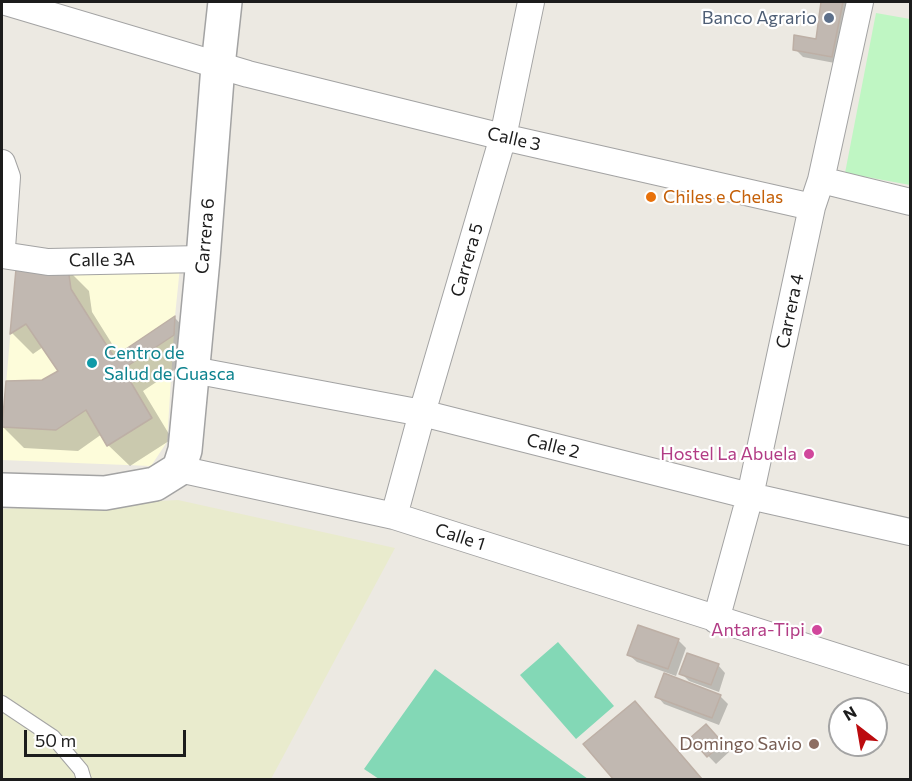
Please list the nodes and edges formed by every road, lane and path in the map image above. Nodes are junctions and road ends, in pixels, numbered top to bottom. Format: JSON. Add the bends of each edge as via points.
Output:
{"nodes":[{"id":1,"x":6,"y":2,"type":"edge"},
{"id":2,"x":225,"y":2,"type":"edge"},
{"id":3,"x":531,"y":2,"type":"edge"},
{"id":4,"x":860,"y":2,"type":"edge"},
{"id":5,"x":218,"y":66,"type":"junction"},
{"id":6,"x":503,"y":137,"type":"junction"},
{"id":7,"x":2,"y":163,"type":"edge"},
{"id":8,"x":821,"y":180,"type":"junction"},
{"id":9,"x":910,"y":202,"type":"edge"},
{"id":10,"x":812,"y":207,"type":"junction"},
{"id":11,"x":2,"y":248,"type":"edge"},
{"id":12,"x":2,"y":255,"type":"edge"},
{"id":13,"x":203,"y":259,"type":"junction"},
{"id":14,"x":193,"y":370,"type":"junction"},
{"id":15,"x":422,"y":413,"type":"junction"},
{"id":16,"x":179,"y":469,"type":"junction"},
{"id":17,"x":2,"y":490,"type":"edge"},
{"id":18,"x":750,"y":496,"type":"junction"},
{"id":19,"x":394,"y":516,"type":"junction"},
{"id":20,"x":910,"y":532,"type":"edge"},
{"id":21,"x":717,"y":620,"type":"junction"},
{"id":22,"x":910,"y":680,"type":"edge"},
{"id":23,"x":2,"y":703,"type":"edge"},
{"id":24,"x":84,"y":780,"type":"edge"}],
"edges":[{"from":1,"to":5,"type":"street","name":"Calle 3"},
{"from":2,"to":5,"type":"street","name":"Carrera 6"},
{"from":3,"to":6,"type":"street","name":"Carrera 5"},
{"from":4,"to":8,"type":"street","name":"Carrera 4"},
{"from":5,"to":6,"type":"street","name":"Calle 3"},
{"from":5,"to":13,"type":"street","name":"Carrera 6"},
{"from":6,"to":10,"type":"street","name":"Calle 3"},
{"from":6,"to":15,"type":"street","name":"Carrera 5"},
{"from":7,"to":11,"type":"street","via":[[8,177]]},
{"from":8,"to":9,"type":"street"},
{"from":8,"to":10,"type":"street","name":"Carrera 4"},
{"from":10,"to":18,"type":"street","name":"Carrera 4"},
{"from":12,"to":13,"type":"street","name":"Calle 3A","via":[[48,261]]},
{"from":13,"to":14,"type":"street","name":"Carrera 6"},
{"from":14,"to":15,"type":"street","name":"Calle 2"},
{"from":14,"to":16,"type":"street","name":"Carrera 6","via":[[185,450]]},
{"from":15,"to":18,"type":"street","name":"Calle 2"},
{"from":15,"to":19,"type":"street","name":"Carrera 5"},
{"from":16,"to":17,"type":"street","via":[[155,484],[105,493]]},
{"from":16,"to":19,"type":"street","name":"Calle 1"},
{"from":18,"to":20,"type":"street","name":"Calle 2"},
{"from":18,"to":21,"type":"street","name":"Carrera 4"},
{"from":19,"to":21,"type":"street","name":"Calle 1"},
{"from":21,"to":22,"type":"street","name":"Calle 1"},
{"from":23,"to":24,"type":"lane","via":[[53,737],[81,770]]}]}
